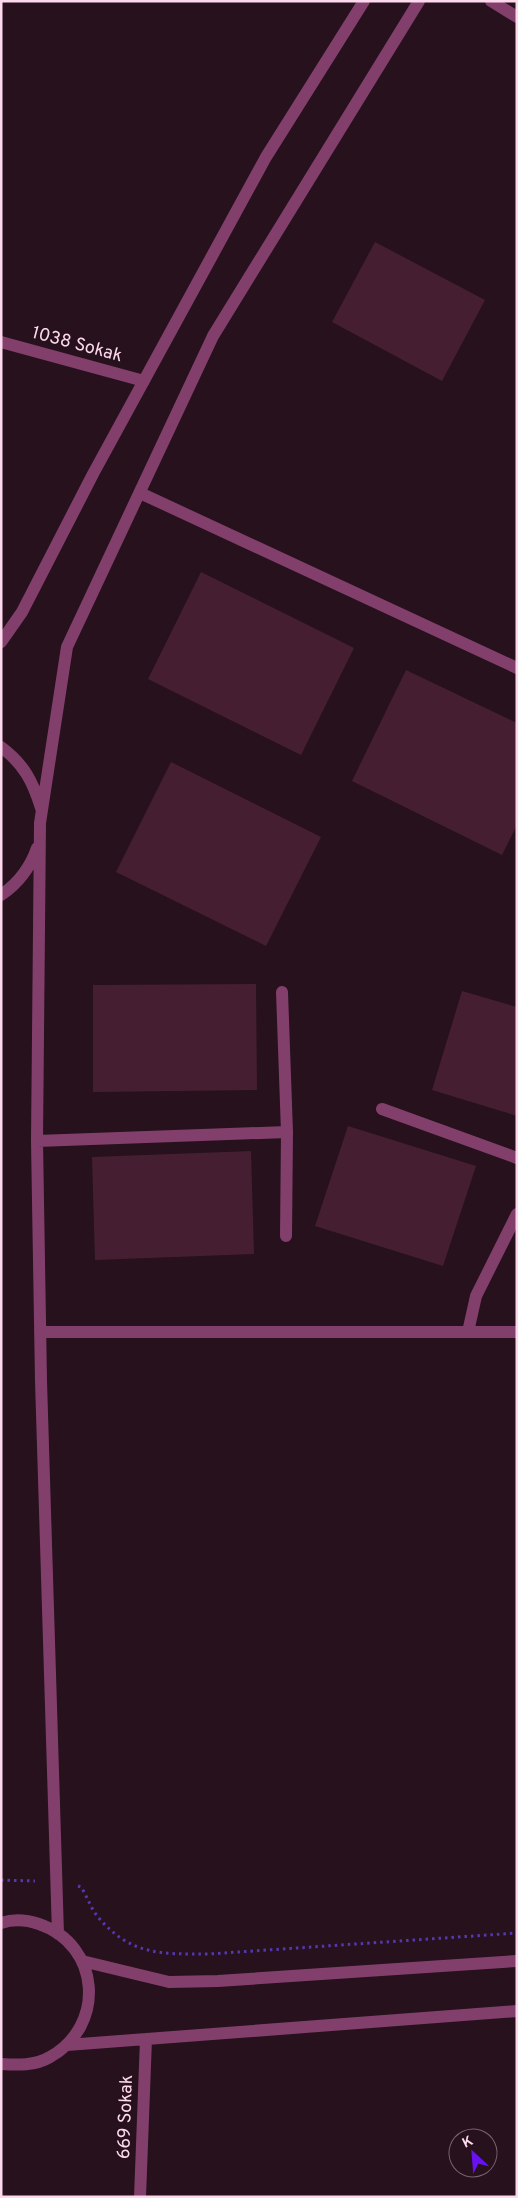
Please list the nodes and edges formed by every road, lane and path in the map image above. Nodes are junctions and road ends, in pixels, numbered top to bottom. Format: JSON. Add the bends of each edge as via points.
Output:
{"nodes":[{"id":1,"x":364,"y":1,"type":"edge"},
{"id":2,"x":419,"y":1,"type":"edge"},
{"id":3,"x":491,"y":1,"type":"edge"},
{"id":4,"x":517,"y":17,"type":"edge"},
{"id":5,"x":1,"y":342,"type":"edge"},
{"id":6,"x":144,"y":381,"type":"junction"},
{"id":7,"x":140,"y":493,"type":"junction"},
{"id":8,"x":1,"y":642,"type":"edge"},
{"id":9,"x":517,"y":668,"type":"edge"},
{"id":10,"x":1,"y":747,"type":"edge"},
{"id":11,"x":40,"y":823,"type":"junction"},
{"id":12,"x":1,"y":895,"type":"edge"},
{"id":13,"x":282,"y":992,"type":"dead end"},
{"id":14,"x":382,"y":1109,"type":"dead end"},
{"id":15,"x":287,"y":1132,"type":"junction"},
{"id":16,"x":37,"y":1141,"type":"junction"},
{"id":17,"x":517,"y":1158,"type":"edge"},
{"id":18,"x":517,"y":1214,"type":"edge"},
{"id":19,"x":286,"y":1236,"type":"dead end"},
{"id":20,"x":40,"y":1332,"type":"junction"},
{"id":21,"x":468,"y":1332,"type":"junction"},
{"id":22,"x":517,"y":1332,"type":"edge"},
{"id":23,"x":1,"y":1880,"type":"edge"},
{"id":24,"x":55,"y":1881,"type":"junction"},
{"id":25,"x":1,"y":1923,"type":"edge"},
{"id":26,"x":517,"y":1933,"type":"edge"},
{"id":27,"x":58,"y":1934,"type":"junction"},
{"id":28,"x":82,"y":1961,"type":"junction"},
{"id":29,"x":517,"y":1961,"type":"edge"},
{"id":30,"x":517,"y":2012,"type":"edge"},
{"id":31,"x":146,"y":2039,"type":"junction"},
{"id":32,"x":67,"y":2045,"type":"junction"},
{"id":33,"x":1,"y":2064,"type":"edge"},
{"id":34,"x":140,"y":2197,"type":"edge"}],
"edges":[{"from":1,"to":6,"type":"street","via":[[266,157]]},
{"from":2,"to":7,"type":"street","via":[[213,336]]},
{"from":3,"to":4,"type":"street"},
{"from":5,"to":6,"type":"street","name":"1038 Sokak"},
{"from":6,"to":8,"type":"street","via":[[22,612]]},
{"from":7,"to":9,"type":"street"},
{"from":7,"to":11,"type":"street","via":[[67,647]]},
{"from":10,"to":11,"type":"street","via":[[16,758],[32,782],[41,809]]},
{"from":11,"to":12,"type":"street","via":[[40,837],[31,864],[13,887]]},
{"from":11,"to":16,"type":"street"},
{"from":13,"to":15,"type":"street"},
{"from":14,"to":17,"type":"street"},
{"from":15,"to":16,"type":"street"},
{"from":15,"to":19,"type":"street"},
{"from":16,"to":20,"type":"street"},
{"from":18,"to":21,"type":"street","via":[[476,1296]]},
{"from":20,"to":21,"type":"street"},
{"from":20,"to":24,"type":"street"},
{"from":21,"to":22,"type":"street"},
{"from":23,"to":24,"type":"path"},
{"from":24,"to":26,"type":"path","via":[[81,1887],[96,1916],[131,1945],[144,1951],[209,1954]]},
{"from":24,"to":27,"type":"street"},
{"from":25,"to":27,"type":"street","via":[[30,1921]]},
{"from":27,"to":28,"type":"street","via":[[70,1942]]},
{"from":28,"to":29,"type":"street","via":[[169,1982]]},
{"from":28,"to":32,"type":"street","via":[[89,1982],[89,2006],[81,2027]]},
{"from":30,"to":31,"type":"street"},
{"from":31,"to":32,"type":"street"},
{"from":31,"to":34,"type":"street","name":"669 Sokak"},
{"from":32,"to":33,"type":"street","via":[[48,2058],[27,2065]]}]}
